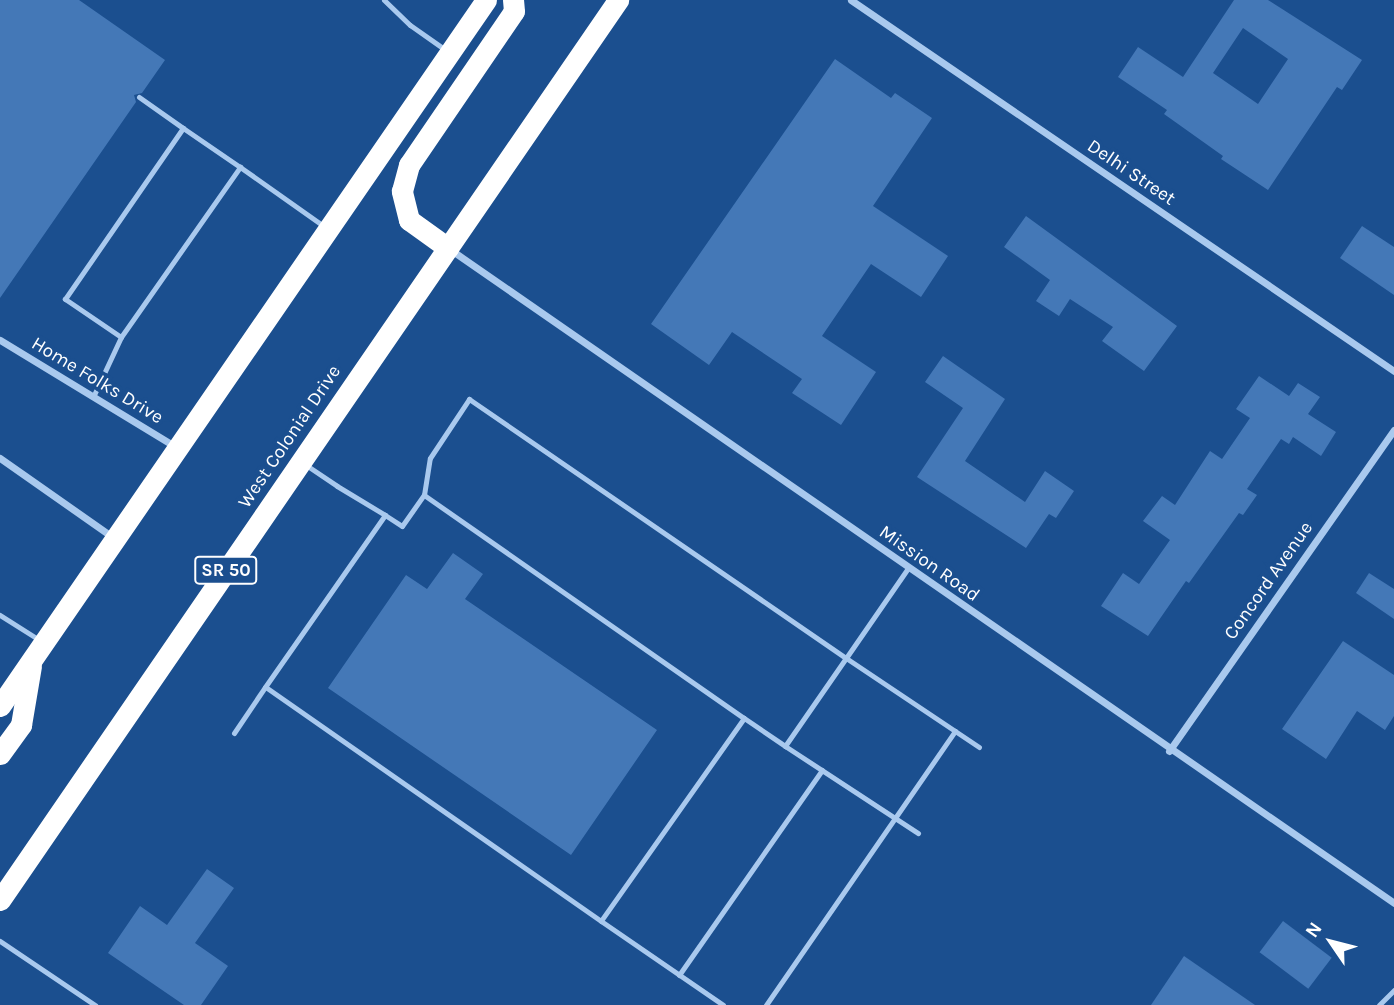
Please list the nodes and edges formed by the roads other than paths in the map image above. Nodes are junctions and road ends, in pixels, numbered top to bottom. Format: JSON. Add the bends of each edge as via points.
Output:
{"nodes":[{"id":1,"x":384,"y":0,"type":"edge"},
{"id":2,"x":486,"y":0,"type":"edge"},
{"id":3,"x":513,"y":0,"type":"edge"},
{"id":4,"x":618,"y":0,"type":"edge"},
{"id":5,"x":851,"y":0,"type":"edge"},
{"id":6,"x":449,"y":53,"type":"junction"},
{"id":7,"x":139,"y":97,"type":"dead end"},
{"id":8,"x":183,"y":128,"type":"junction"},
{"id":9,"x":240,"y":167,"type":"junction"},
{"id":10,"x":328,"y":229,"type":"junction"},
{"id":11,"x":448,"y":248,"type":"junction"},
{"id":12,"x":121,"y":337,"type":"junction"},
{"id":13,"x":0,"y":340,"type":"edge"},
{"id":14,"x":1394,"y":371,"type":"edge"},
{"id":15,"x":93,"y":397,"type":"junction"},
{"id":16,"x":1394,"y":430,"type":"edge"},
{"id":17,"x":178,"y":448,"type":"junction"},
{"id":18,"x":0,"y":458,"type":"edge"},
{"id":19,"x":301,"y":461,"type":"junction"},
{"id":20,"x":424,"y":495,"type":"junction"},
{"id":21,"x":385,"y":515,"type":"junction"},
{"id":22,"x":115,"y":539,"type":"junction"},
{"id":23,"x":908,"y":568,"type":"junction"},
{"id":24,"x":0,"y":615,"type":"edge"},
{"id":25,"x":37,"y":652,"type":"junction"},
{"id":26,"x":846,"y":658,"type":"junction"},
{"id":27,"x":265,"y":687,"type":"junction"},
{"id":28,"x":0,"y":706,"type":"edge"},
{"id":29,"x":744,"y":718,"type":"junction"},
{"id":30,"x":955,"y":731,"type":"junction"},
{"id":31,"x":234,"y":733,"type":"dead end"},
{"id":32,"x":785,"y":746,"type":"junction"},
{"id":33,"x":979,"y":747,"type":"dead end"},
{"id":34,"x":1169,"y":751,"type":"junction"},
{"id":35,"x":0,"y":754,"type":"edge"},
{"id":36,"x":822,"y":770,"type":"junction"},
{"id":37,"x":895,"y":818,"type":"junction"},
{"id":38,"x":918,"y":833,"type":"dead end"},
{"id":39,"x":0,"y":900,"type":"edge"},
{"id":40,"x":1394,"y":903,"type":"edge"},
{"id":41,"x":601,"y":921,"type":"junction"},
{"id":42,"x":0,"y":941,"type":"edge"},
{"id":43,"x":679,"y":975,"type":"junction"},
{"id":44,"x":1394,"y":990,"type":"edge"},
{"id":45,"x":95,"y":1005,"type":"edge"},
{"id":46,"x":723,"y":1005,"type":"edge"},
{"id":47,"x":766,"y":1005,"type":"edge"},
{"id":48,"x":1379,"y":1005,"type":"edge"}],
"edges":[{"from":1,"to":6,"type":"lane"},
{"from":2,"to":6,"type":"highway"},
{"from":3,"to":11,"type":"highway","via":[[514,11],[409,165],[402,191],[409,219]]},
{"from":4,"to":11,"type":"highway","name":"West Colonial Drive","number":"SR 50"},
{"from":5,"to":14,"type":"street","name":"Delhi Street"},
{"from":6,"to":10,"type":"highway"},
{"from":7,"to":8,"type":"lane"},
{"from":8,"to":9,"type":"lane"},
{"from":8,"to":12,"type":"lane","via":[[65,299]]},
{"from":9,"to":10,"type":"lane"},
{"from":9,"to":12,"type":"lane"},
{"from":10,"to":17,"type":"highway"},
{"from":11,"to":19,"type":"highway","name":"West Colonial Drive","number":"SR 50"},
{"from":11,"to":23,"type":"street","name":"Mission Road"},
{"from":12,"to":15,"type":"lane"},
{"from":13,"to":15,"type":"street","name":"Home Folks Drive"},
{"from":15,"to":17,"type":"street","name":"Home Folks Drive"},
{"from":16,"to":34,"type":"street","name":"Concord Avenue"},
{"from":17,"to":22,"type":"highway"},
{"from":18,"to":22,"type":"street"},
{"from":19,"to":21,"type":"lane"},
{"from":19,"to":39,"type":"highway","name":"West Colonial Drive","number":"SR 50"},
{"from":20,"to":21,"type":"lane","via":[[402,526]]},
{"from":20,"to":26,"type":"lane","via":[[430,458],[470,400]]},
{"from":20,"to":29,"type":"lane"},
{"from":21,"to":27,"type":"lane"},
{"from":22,"to":25,"type":"highway"},
{"from":23,"to":26,"type":"lane"},
{"from":23,"to":34,"type":"street","name":"Mission Road"},
{"from":24,"to":25,"type":"lane"},
{"from":25,"to":28,"type":"highway"},
{"from":25,"to":35,"type":"highway","via":[[21,725]]},
{"from":26,"to":30,"type":"lane"},
{"from":26,"to":32,"type":"lane"},
{"from":27,"to":31,"type":"lane"},
{"from":27,"to":41,"type":"lane"},
{"from":29,"to":32,"type":"lane"},
{"from":29,"to":41,"type":"lane"},
{"from":30,"to":33,"type":"lane"},
{"from":30,"to":37,"type":"lane"},
{"from":32,"to":36,"type":"lane"},
{"from":34,"to":40,"type":"street","name":"Mission Road"},
{"from":36,"to":37,"type":"lane"},
{"from":36,"to":43,"type":"lane"},
{"from":37,"to":38,"type":"lane"},
{"from":37,"to":47,"type":"lane"},
{"from":41,"to":43,"type":"lane"},
{"from":42,"to":45,"type":"lane"},
{"from":43,"to":46,"type":"lane"},
{"from":44,"to":48,"type":"lane"}]}
